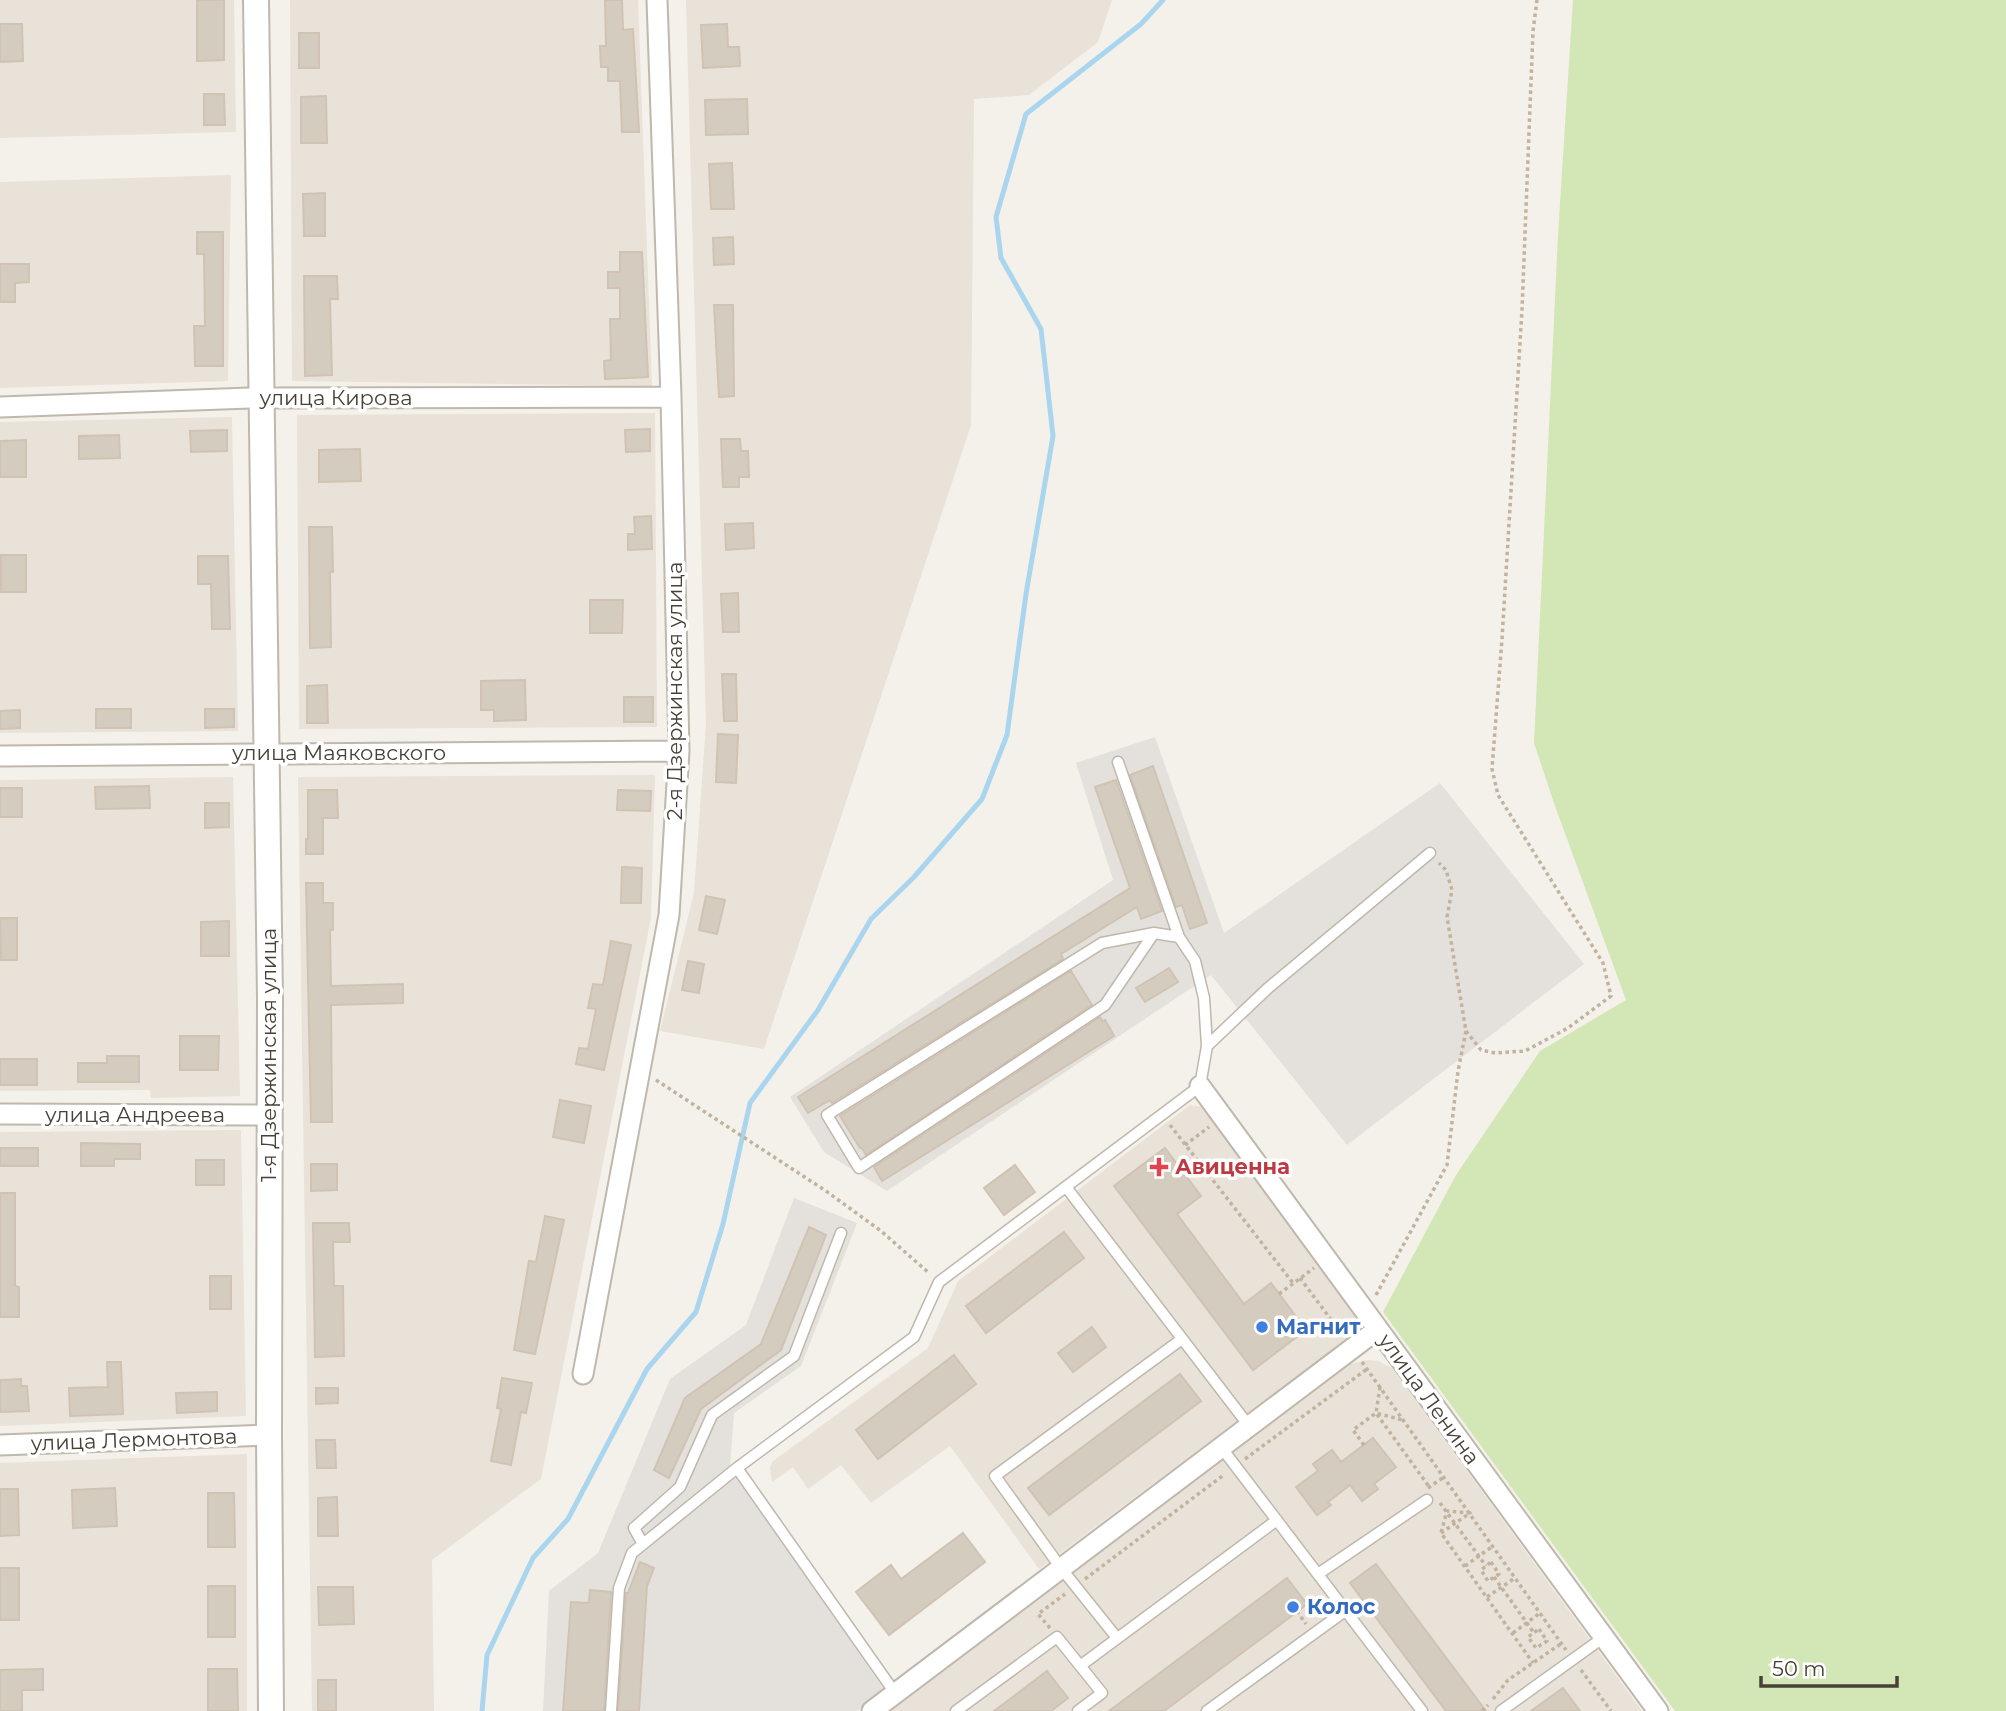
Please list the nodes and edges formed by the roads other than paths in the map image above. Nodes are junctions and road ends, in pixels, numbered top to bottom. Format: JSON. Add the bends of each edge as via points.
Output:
{"nodes":[{"id":1,"x":256,"y":0,"type":"edge"},
{"id":2,"x":657,"y":0,"type":"edge"},
{"id":3,"x":671,"y":397,"type":"junction"},
{"id":4,"x":260,"y":398,"type":"junction"},
{"id":5,"x":0,"y":407,"type":"edge"},
{"id":6,"x":679,"y":751,"type":"junction"},
{"id":7,"x":265,"y":753,"type":"junction"},
{"id":8,"x":0,"y":756,"type":"edge"},
{"id":9,"x":1118,"y":762,"type":"dead end"},
{"id":10,"x":1430,"y":853,"type":"road end"},
{"id":11,"x":1154,"y":933,"type":"junction"},
{"id":12,"x":1179,"y":937,"type":"junction"},
{"id":13,"x":1207,"y":1046,"type":"junction"},
{"id":14,"x":1200,"y":1086,"type":"junction"},
{"id":15,"x":0,"y":1114,"type":"edge"},
{"id":16,"x":270,"y":1115,"type":"junction"},
{"id":17,"x":1066,"y":1187,"type":"junction"},
{"id":18,"x":841,"y":1233,"type":"dead end"},
{"id":19,"x":1378,"y":1329,"type":"junction"},
{"id":20,"x":1182,"y":1339,"type":"junction"},
{"id":21,"x":583,"y":1374,"type":"dead end"},
{"id":22,"x":1249,"y":1426,"type":"junction"},
{"id":23,"x":269,"y":1435,"type":"junction"},
{"id":24,"x":0,"y":1446,"type":"edge"},
{"id":25,"x":1222,"y":1447,"type":"junction"},
{"id":26,"x":737,"y":1468,"type":"junction"},
{"id":27,"x":1427,"y":1500,"type":"dead end"},
{"id":28,"x":1277,"y":1520,"type":"junction"},
{"id":29,"x":643,"y":1544,"type":"junction"},
{"id":30,"x":1061,"y":1568,"type":"junction"},
{"id":31,"x":1318,"y":1574,"type":"junction"},
{"id":32,"x":1345,"y":1611,"type":"junction"},
{"id":33,"x":1604,"y":1636,"type":"junction"},
{"id":34,"x":1117,"y":1638,"type":"junction"},
{"id":35,"x":1080,"y":1666,"type":"junction"},
{"id":36,"x":895,"y":1693,"type":"junction"},
{"id":37,"x":271,"y":1711,"type":"edge"},
{"id":38,"x":611,"y":1711,"type":"edge"},
{"id":39,"x":872,"y":1711,"type":"edge"},
{"id":40,"x":956,"y":1711,"type":"edge"},
{"id":41,"x":1078,"y":1711,"type":"edge"},
{"id":42,"x":1208,"y":1711,"type":"edge"},
{"id":43,"x":1422,"y":1711,"type":"edge"},
{"id":44,"x":1501,"y":1711,"type":"edge"},
{"id":45,"x":1658,"y":1711,"type":"edge"}],
"edges":[{"from":1,"to":4,"type":"street","name":"1-я Дзержинская улица"},
{"from":2,"to":3,"type":"street","name":"2-я Дзержинская улица"},
{"from":3,"to":4,"type":"street","name":"улица Кирова"},
{"from":3,"to":6,"type":"street","name":"2-я Дзержинская улица"},
{"from":4,"to":5,"type":"street","name":"улица Кирова"},
{"from":4,"to":7,"type":"street","name":"1-я Дзержинская улица"},
{"from":6,"to":7,"type":"street","name":"улица Маяковского"},
{"from":6,"to":21,"type":"street","name":"2-я Дзержинская улица","via":[[669,915]]},
{"from":7,"to":8,"type":"street","name":"улица Маяковского"},
{"from":7,"to":16,"type":"street","name":"1-я Дзержинская улица"},
{"from":9,"to":12,"type":"lane"},
{"from":10,"to":13,"type":"lane","via":[[1267,989]]},
{"from":11,"to":11,"type":"lane","via":[[1102,943],[827,1115],[859,1168],[1105,1005]]},
{"from":11,"to":12,"type":"lane"},
{"from":12,"to":13,"type":"lane","via":[[1195,961],[1204,998]]},
{"from":13,"to":14,"type":"lane"},
{"from":14,"to":17,"type":"lane"},
{"from":14,"to":19,"type":"street","name":"улица Ленина"},
{"from":15,"to":16,"type":"street","name":"улица Андреева"},
{"from":16,"to":23,"type":"street","name":"1-я Дзержинская улица"},
{"from":17,"to":20,"type":"lane"},
{"from":17,"to":26,"type":"lane","via":[[939,1282],[914,1337]]},
{"from":18,"to":29,"type":"lane","via":[[794,1356],[712,1415],[680,1487],[634,1528]]},
{"from":19,"to":22,"type":"street"},
{"from":19,"to":33,"type":"street","name":"улица Ленина"},
{"from":20,"to":22,"type":"lane"},
{"from":20,"to":30,"type":"lane","via":[[995,1476]]},
{"from":22,"to":25,"type":"street"},
{"from":23,"to":24,"type":"street","name":"улица Лермонтова"},
{"from":23,"to":37,"type":"street","name":"1-я Дзержинская улица"},
{"from":25,"to":28,"type":"lane"},
{"from":25,"to":30,"type":"street"},
{"from":26,"to":29,"type":"lane"},
{"from":26,"to":36,"type":"lane"},
{"from":27,"to":31,"type":"lane"},
{"from":28,"to":31,"type":"lane"},
{"from":28,"to":34,"type":"lane"},
{"from":29,"to":38,"type":"lane","via":[[632,1553],[619,1588]]},
{"from":30,"to":34,"type":"lane"},
{"from":30,"to":36,"type":"street"},
{"from":31,"to":32,"type":"lane"},
{"from":32,"to":42,"type":"lane"},
{"from":32,"to":43,"type":"lane"},
{"from":33,"to":44,"type":"lane"},
{"from":33,"to":45,"type":"street","name":"улица Ленина"},
{"from":34,"to":35,"type":"lane"},
{"from":35,"to":40,"type":"lane","via":[[1056,1637]]},
{"from":35,"to":41,"type":"lane","via":[[1102,1693]]},
{"from":36,"to":39,"type":"street"}]}
